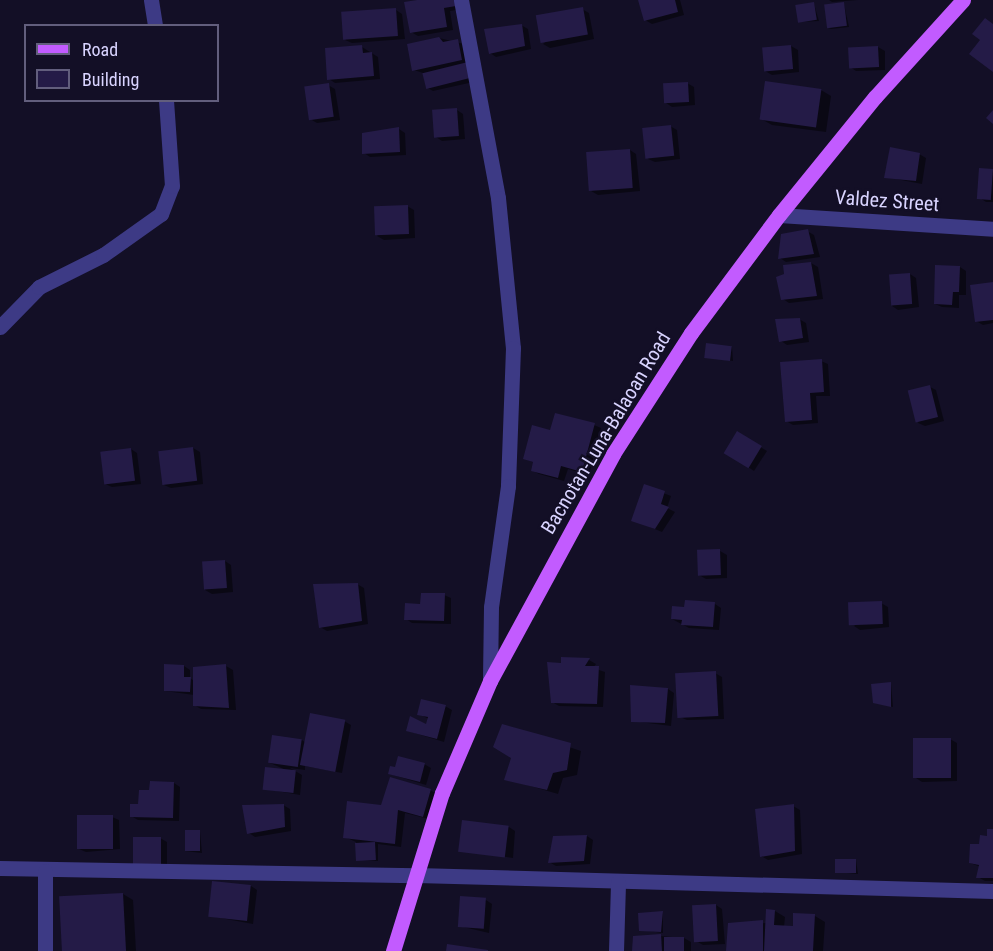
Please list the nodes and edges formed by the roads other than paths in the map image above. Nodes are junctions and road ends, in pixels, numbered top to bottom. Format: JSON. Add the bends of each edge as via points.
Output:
{"nodes":[{"id":1,"x":151,"y":0,"type":"edge"},
{"id":2,"x":461,"y":0,"type":"edge"},
{"id":3,"x":963,"y":0,"type":"edge"},
{"id":4,"x":155,"y":24,"type":"edge"},
{"id":5,"x":166,"y":102,"type":"edge"},
{"id":6,"x":779,"y":215,"type":"junction"},
{"id":7,"x":993,"y":229,"type":"edge"},
{"id":8,"x":0,"y":327,"type":"edge"},
{"id":9,"x":490,"y":681,"type":"junction"},
{"id":10,"x":0,"y":868,"type":"edge"},
{"id":11,"x":45,"y":871,"type":"junction"},
{"id":12,"x":416,"y":875,"type":"junction"},
{"id":13,"x":618,"y":882,"type":"junction"},
{"id":14,"x":993,"y":891,"type":"edge"},
{"id":15,"x":45,"y":951,"type":"edge"},
{"id":16,"x":393,"y":951,"type":"edge"},
{"id":17,"x":616,"y":951,"type":"edge"}],
"edges":[{"from":1,"to":4,"type":"street"},
{"from":2,"to":9,"type":"street","via":[[498,198],[513,348],[508,486],[491,607]]},
{"from":3,"to":6,"type":"main road","name":"Bacnotan-Luna-Balaoan Road","via":[[875,97]]},
{"from":5,"to":8,"type":"street","via":[[172,186],[161,214],[102,255],[39,287]]},
{"from":6,"to":7,"type":"street","name":"Valdez Street"},
{"from":6,"to":9,"type":"main road","name":"Bacnotan-Luna-Balaoan Road","via":[[691,333],[614,454]]},
{"from":9,"to":12,"type":"main road","name":"Bacnotan-Luna-Balaoan Road","via":[[442,793]]},
{"from":10,"to":11,"type":"street"},
{"from":11,"to":12,"type":"street"},
{"from":11,"to":15,"type":"street"},
{"from":12,"to":13,"type":"street"},
{"from":12,"to":16,"type":"main road","name":"Bacnotan-Luna-Balaoan Road"},
{"from":13,"to":14,"type":"street"},
{"from":13,"to":17,"type":"street"}]}
